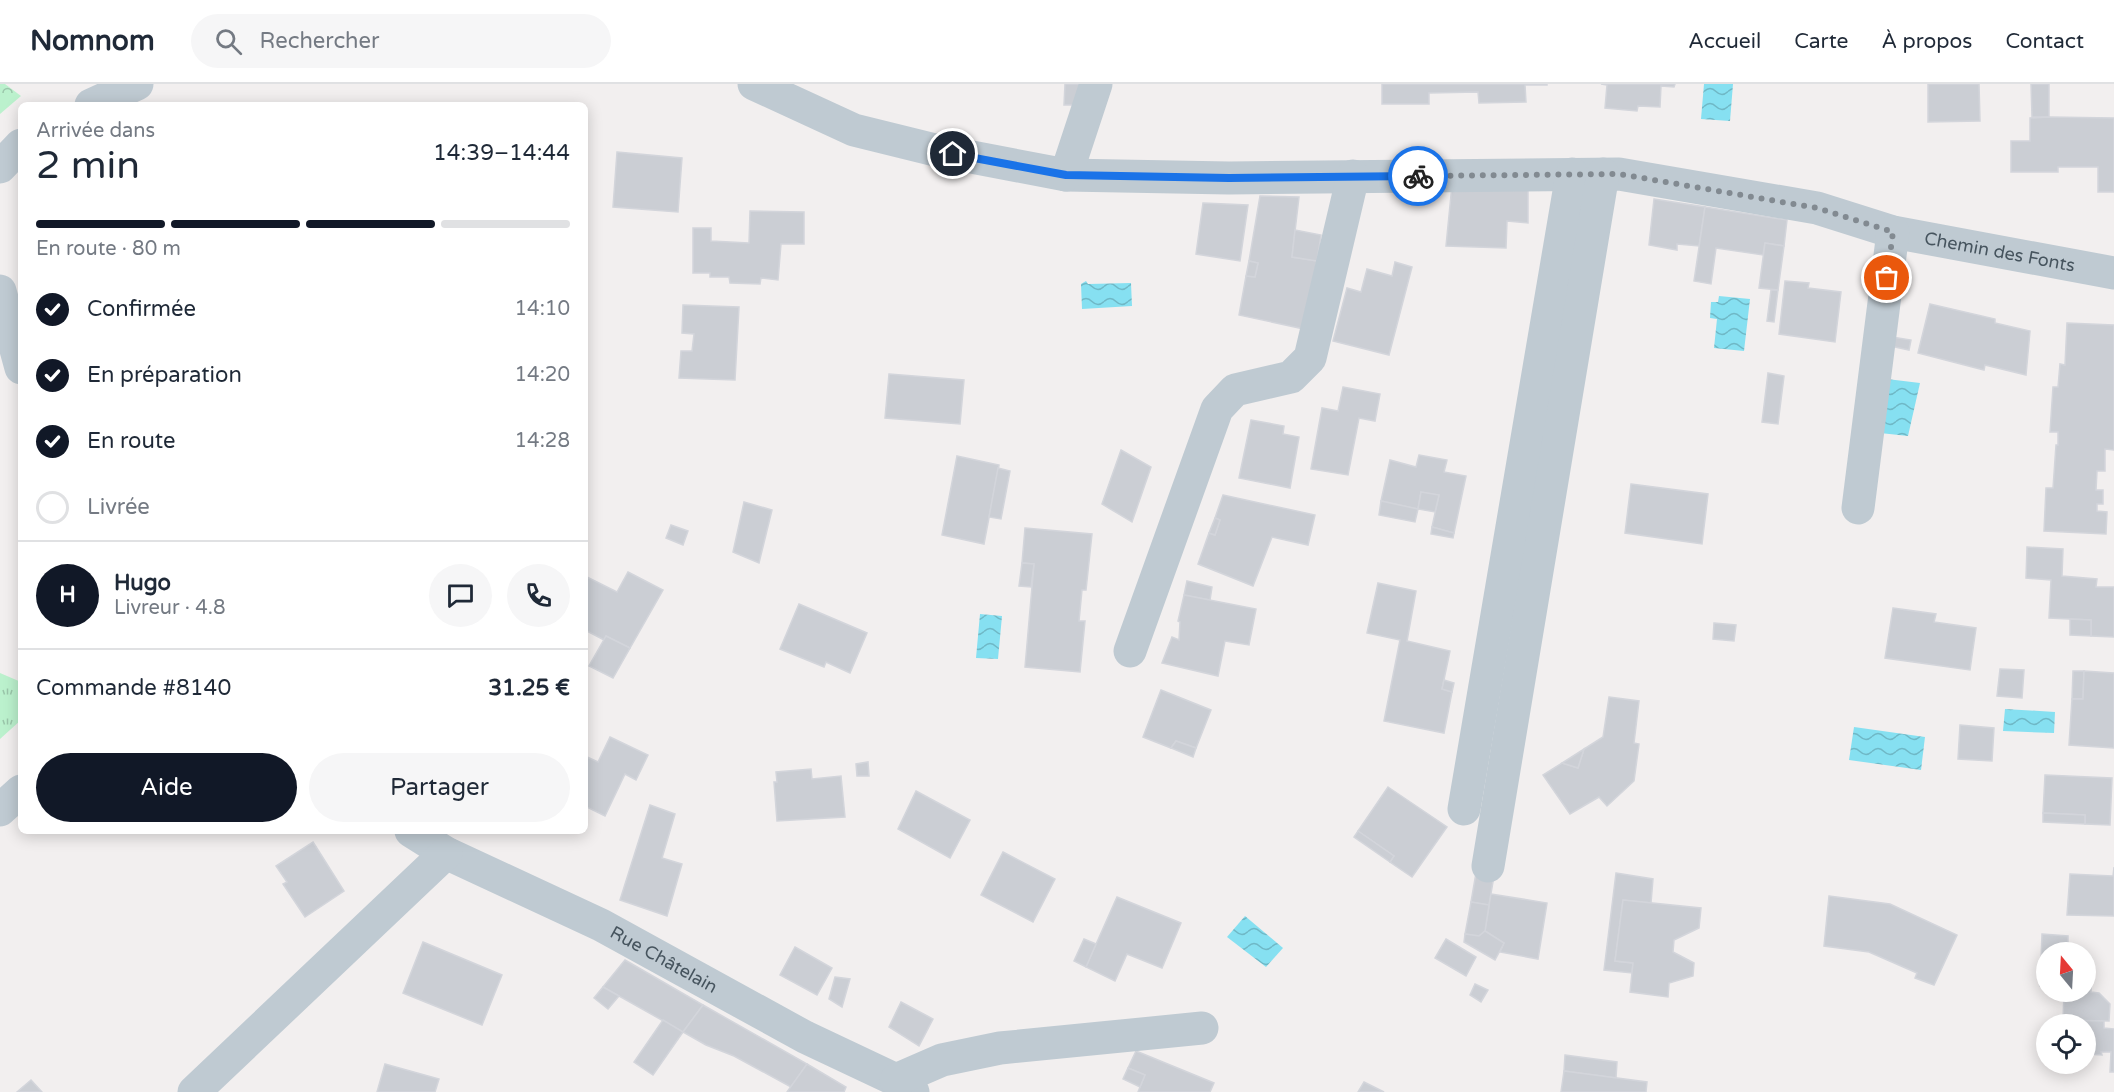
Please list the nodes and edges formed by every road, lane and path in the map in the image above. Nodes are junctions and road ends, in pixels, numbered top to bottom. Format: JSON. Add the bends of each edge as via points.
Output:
{"nodes":[{"id":1,"x":137,"y":84,"type":"edge"},
{"id":2,"x":754,"y":84,"type":"edge"},
{"id":3,"x":1095,"y":84,"type":"edge"},
{"id":4,"x":98,"y":102,"type":"edge"},
{"id":5,"x":18,"y":148,"type":"edge"},
{"id":6,"x":0,"y":167,"type":"edge"},
{"id":7,"x":1588,"y":174,"type":"junction"},
{"id":8,"x":1066,"y":175,"type":"junction"},
{"id":9,"x":1353,"y":176,"type":"junction"},
{"id":10,"x":1893,"y":232,"type":"junction"},
{"id":11,"x":2114,"y":273,"type":"edge"},
{"id":12,"x":0,"y":291,"type":"edge"},
{"id":13,"x":18,"y":357,"type":"edge"},
{"id":14,"x":1858,"y":508,"type":"dead end"},
{"id":15,"x":1130,"y":651,"type":"dead end"},
{"id":16,"x":18,"y":794,"type":"edge"},
{"id":17,"x":1464,"y":809,"type":"dead end"},
{"id":18,"x":0,"y":810,"type":"edge"},
{"id":19,"x":416,"y":834,"type":"edge"},
{"id":20,"x":446,"y":853,"type":"junction"},
{"id":21,"x":1488,"y":866,"type":"dead end"},
{"id":22,"x":1202,"y":1028,"type":"dead end"},
{"id":23,"x":905,"y":1086,"type":"edge"},
{"id":24,"x":194,"y":1092,"type":"edge"}],
"edges":[{"from":1,"to":4,"type":"street"},
{"from":2,"to":8,"type":"street","name":"Chemin des Fonts","via":[[854,130]]},
{"from":3,"to":8,"type":"street"},
{"from":5,"to":6,"type":"street"},
{"from":7,"to":9,"type":"street","name":"Chemin des Fonts"},
{"from":7,"to":10,"type":"street","name":"Chemin des Fonts","via":[[1619,174],[1817,208]]},
{"from":7,"to":17,"type":"street"},
{"from":7,"to":21,"type":"street"},
{"from":8,"to":9,"type":"street","name":"Chemin des Fonts"},
{"from":9,"to":15,"type":"street","via":[[1310,358],[1291,377],[1235,390],[1217,409]]},
{"from":10,"to":11,"type":"street","name":"Chemin des Fonts"},
{"from":10,"to":14,"type":"street"},
{"from":12,"to":13,"type":"street"},
{"from":16,"to":18,"type":"street"},
{"from":19,"to":20,"type":"street","name":"Rue Châtelain"},
{"from":20,"to":23,"type":"street","name":"Rue Châtelain","via":[[601,925],[805,1037]]},
{"from":20,"to":24,"type":"street"},
{"from":22,"to":23,"type":"street","via":[[1000,1048],[942,1060]]}]}
